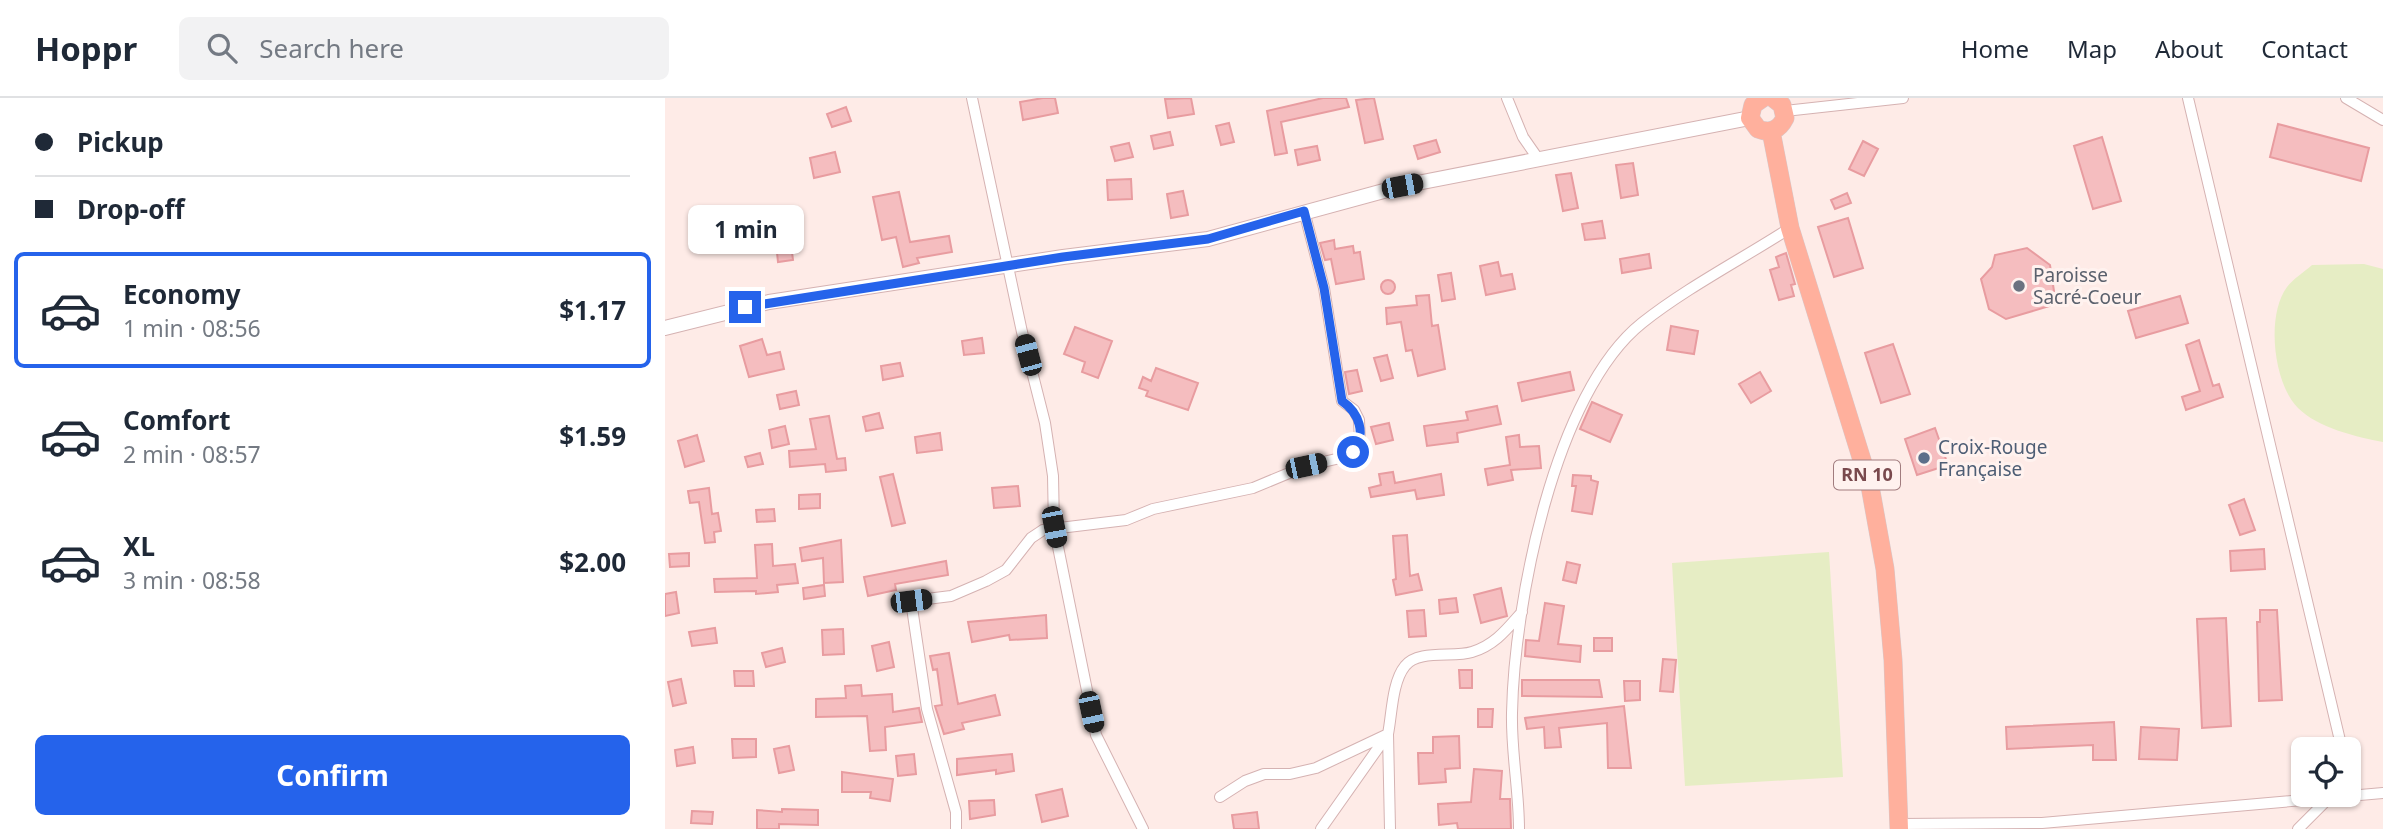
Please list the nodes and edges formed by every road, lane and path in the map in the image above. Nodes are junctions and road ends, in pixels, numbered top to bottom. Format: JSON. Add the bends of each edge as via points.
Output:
{"nodes":[{"id":1,"x":972,"y":98,"type":"edge"},
{"id":2,"x":1507,"y":98,"type":"edge"},
{"id":3,"x":1903,"y":98,"type":"edge"},
{"id":4,"x":2187,"y":98,"type":"edge"},
{"id":5,"x":2346,"y":98,"type":"edge"},
{"id":6,"x":1767,"y":101,"type":"edge"},
{"id":7,"x":1751,"y":118,"type":"junction"},
{"id":8,"x":2383,"y":120,"type":"edge"},
{"id":9,"x":1771,"y":131,"type":"junction"},
{"id":10,"x":1539,"y":160,"type":"junction"},
{"id":11,"x":1304,"y":211,"type":"junction"},
{"id":12,"x":1790,"y":228,"type":"junction"},
{"id":13,"x":1009,"y":265,"type":"junction"},
{"id":14,"x":665,"y":328,"type":"edge"},
{"id":15,"x":1054,"y":527,"type":"junction"},
{"id":16,"x":1522,"y":612,"type":"junction"},
{"id":17,"x":1388,"y":734,"type":"junction"},
{"id":18,"x":2339,"y":737,"type":"edge"},
{"id":19,"x":2383,"y":793,"type":"edge"},
{"id":20,"x":2361,"y":795,"type":"edge"},
{"id":21,"x":1220,"y":797,"type":"dead end"},
{"id":22,"x":2291,"y":803,"type":"edge"},
{"id":23,"x":2320,"y":807,"type":"edge"},
{"id":24,"x":1899,"y":827,"type":"edge"},
{"id":25,"x":956,"y":829,"type":"edge"},
{"id":26,"x":1143,"y":829,"type":"edge"},
{"id":27,"x":1321,"y":829,"type":"edge"},
{"id":28,"x":1390,"y":829,"type":"edge"},
{"id":29,"x":1519,"y":829,"type":"edge"},
{"id":30,"x":2298,"y":829,"type":"edge"}],
"edges":[{"from":1,"to":13,"type":"street"},
{"from":2,"to":10,"type":"street","via":[[1523,137]]},
{"from":3,"to":6,"type":"street"},
{"from":4,"to":18,"type":"street"},
{"from":5,"to":8,"type":"street"},
{"from":6,"to":7,"type":"main road","via":[[1750,111]]},
{"from":6,"to":9,"type":"main road","via":[[1782,124]]},
{"from":7,"to":9,"type":"main road","via":[[1758,129]]},
{"from":7,"to":10,"type":"street"},
{"from":9,"to":12,"type":"main road","number":"RN 10"},
{"from":10,"to":11,"type":"street","via":[[1402,186]]},
{"from":11,"to":13,"type":"street","via":[[1208,239]]},
{"from":11,"to":15,"type":"street","via":[[1324,288],[1342,401],[1359,419],[1360,443],[1353,452],[1252,488],[1153,509],[1126,520]]},
{"from":12,"to":16,"type":"street","via":[[1642,323],[1596,376],[1568,436],[1543,514]]},
{"from":12,"to":24,"type":"main road","number":"RN 10","via":[[1873,500],[1892,647]]},
{"from":13,"to":14,"type":"street","via":[[769,302]]},
{"from":13,"to":15,"type":"street","via":[[1045,423]]},
{"from":15,"to":25,"type":"street","via":[[1031,538],[1006,570],[986,581],[951,596],[911,601],[927,709],[956,812]]},
{"from":15,"to":26,"type":"street","via":[[1096,734]]},
{"from":16,"to":17,"type":"street","via":[[1497,640],[1480,649],[1412,660],[1405,666]]},
{"from":16,"to":29,"type":"street","via":[[1512,709]]},
{"from":17,"to":21,"type":"street","via":[[1316,768],[1264,774]]},
{"from":17,"to":27,"type":"street"},
{"from":17,"to":28,"type":"street"},
{"from":19,"to":20,"type":"street"},
{"from":22,"to":24,"type":"street","via":[[2042,823]]},
{"from":23,"to":30,"type":"street"}]}
